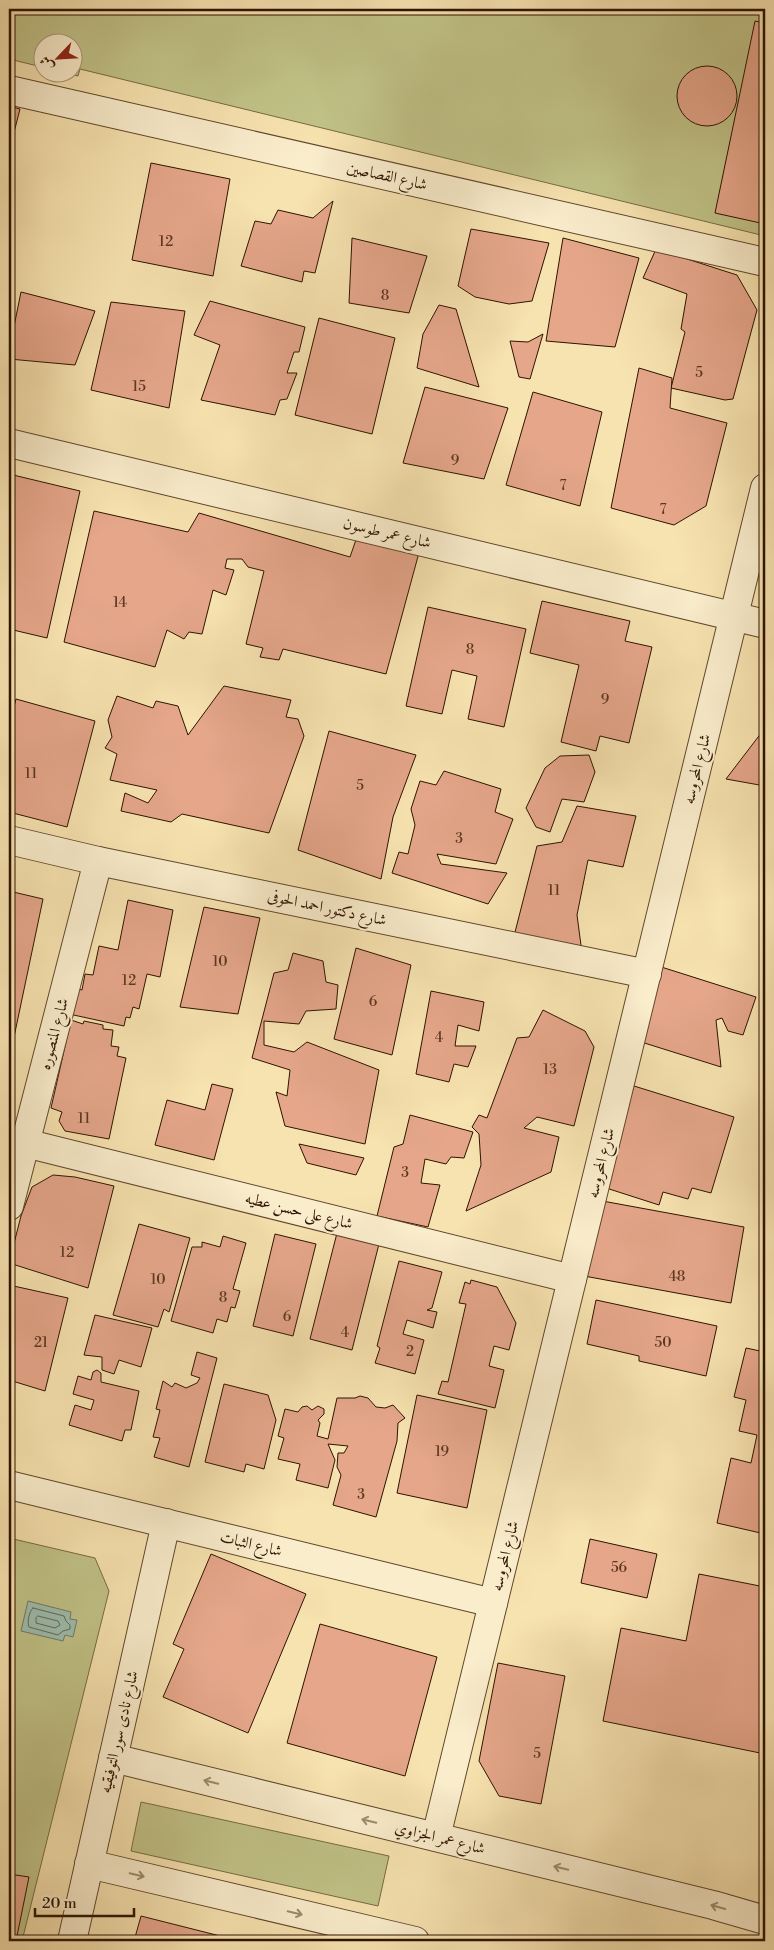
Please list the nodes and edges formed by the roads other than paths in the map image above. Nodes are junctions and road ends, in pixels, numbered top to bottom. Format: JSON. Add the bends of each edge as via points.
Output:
{"nodes":[{"id":1,"x":9,"y":90,"type":"edge"},
{"id":2,"x":765,"y":262,"type":"edge"},
{"id":3,"x":9,"y":443,"type":"edge"},
{"id":4,"x":765,"y":488,"type":"edge"},
{"id":5,"x":734,"y":616,"type":"junction"},
{"id":6,"x":765,"y":624,"type":"edge"},
{"id":7,"x":9,"y":840,"type":"edge"},
{"id":8,"x":98,"y":861,"type":"junction"},
{"id":9,"x":646,"y":974,"type":"junction"},
{"id":10,"x":25,"y":1143,"type":"junction"},
{"id":11,"x":9,"y":1206,"type":"edge"},
{"id":12,"x":572,"y":1279,"type":"junction"},
{"id":13,"x":9,"y":1485,"type":"edge"},
{"id":14,"x":166,"y":1523,"type":"junction"},
{"id":15,"x":493,"y":1602,"type":"junction"},
{"id":16,"x":113,"y":1758,"type":"junction"},
{"id":17,"x":436,"y":1838,"type":"junction"},
{"id":18,"x":89,"y":1864,"type":"junction"},
{"id":19,"x":765,"y":1920,"type":"edge"},
{"id":20,"x":72,"y":1941,"type":"edge"},
{"id":21,"x":415,"y":1941,"type":"edge"}],
"edges":[{"from":1,"to":2,"type":"street","name":"شارع القصاصين"},
{"from":3,"to":5,"type":"street","name":"شارع عمر طوسون"},
{"from":4,"to":5,"type":"street","name":"شارع المحروسه"},
{"from":5,"to":6,"type":"street","name":"شارع عمر طوسون"},
{"from":5,"to":9,"type":"street","name":"شارع المحروسه"},
{"from":7,"to":8,"type":"street","name":"شارع دكتور احمد الحوفى"},
{"from":8,"to":9,"type":"street","name":"شارع دكتور احمد الحوفى"},
{"from":8,"to":10,"type":"street","name":"شارع المنصوره"},
{"from":9,"to":12,"type":"street","name":"شارع المحروسه"},
{"from":10,"to":11,"type":"street","name":"شارع المنصوره"},
{"from":10,"to":12,"type":"street","name":"شارع على حسن عطيه"},
{"from":12,"to":15,"type":"street","name":"شارع المحروسه"},
{"from":13,"to":14,"type":"street","name":"شارع الثبات"},
{"from":14,"to":15,"type":"street","name":"شارع الثبات"},
{"from":14,"to":16,"type":"street","name":"شارع نادى سور التوفيقيه"},
{"from":15,"to":17,"type":"street","name":"شارع المحروسه"},
{"from":17,"to":16,"type":"street","name":"شارع عمر الجزاوي","one_way":true},
{"from":16,"to":18,"type":"street","name":"شارع نادى سور التوفيقيه"},
{"from":19,"to":17,"type":"street","name":"شارع عمر الجزاوي","one_way":true},
{"from":18,"to":20,"type":"street","name":"شارع نادى سور التوفيقيه"},
{"from":18,"to":21,"type":"street","one_way":true}]}
